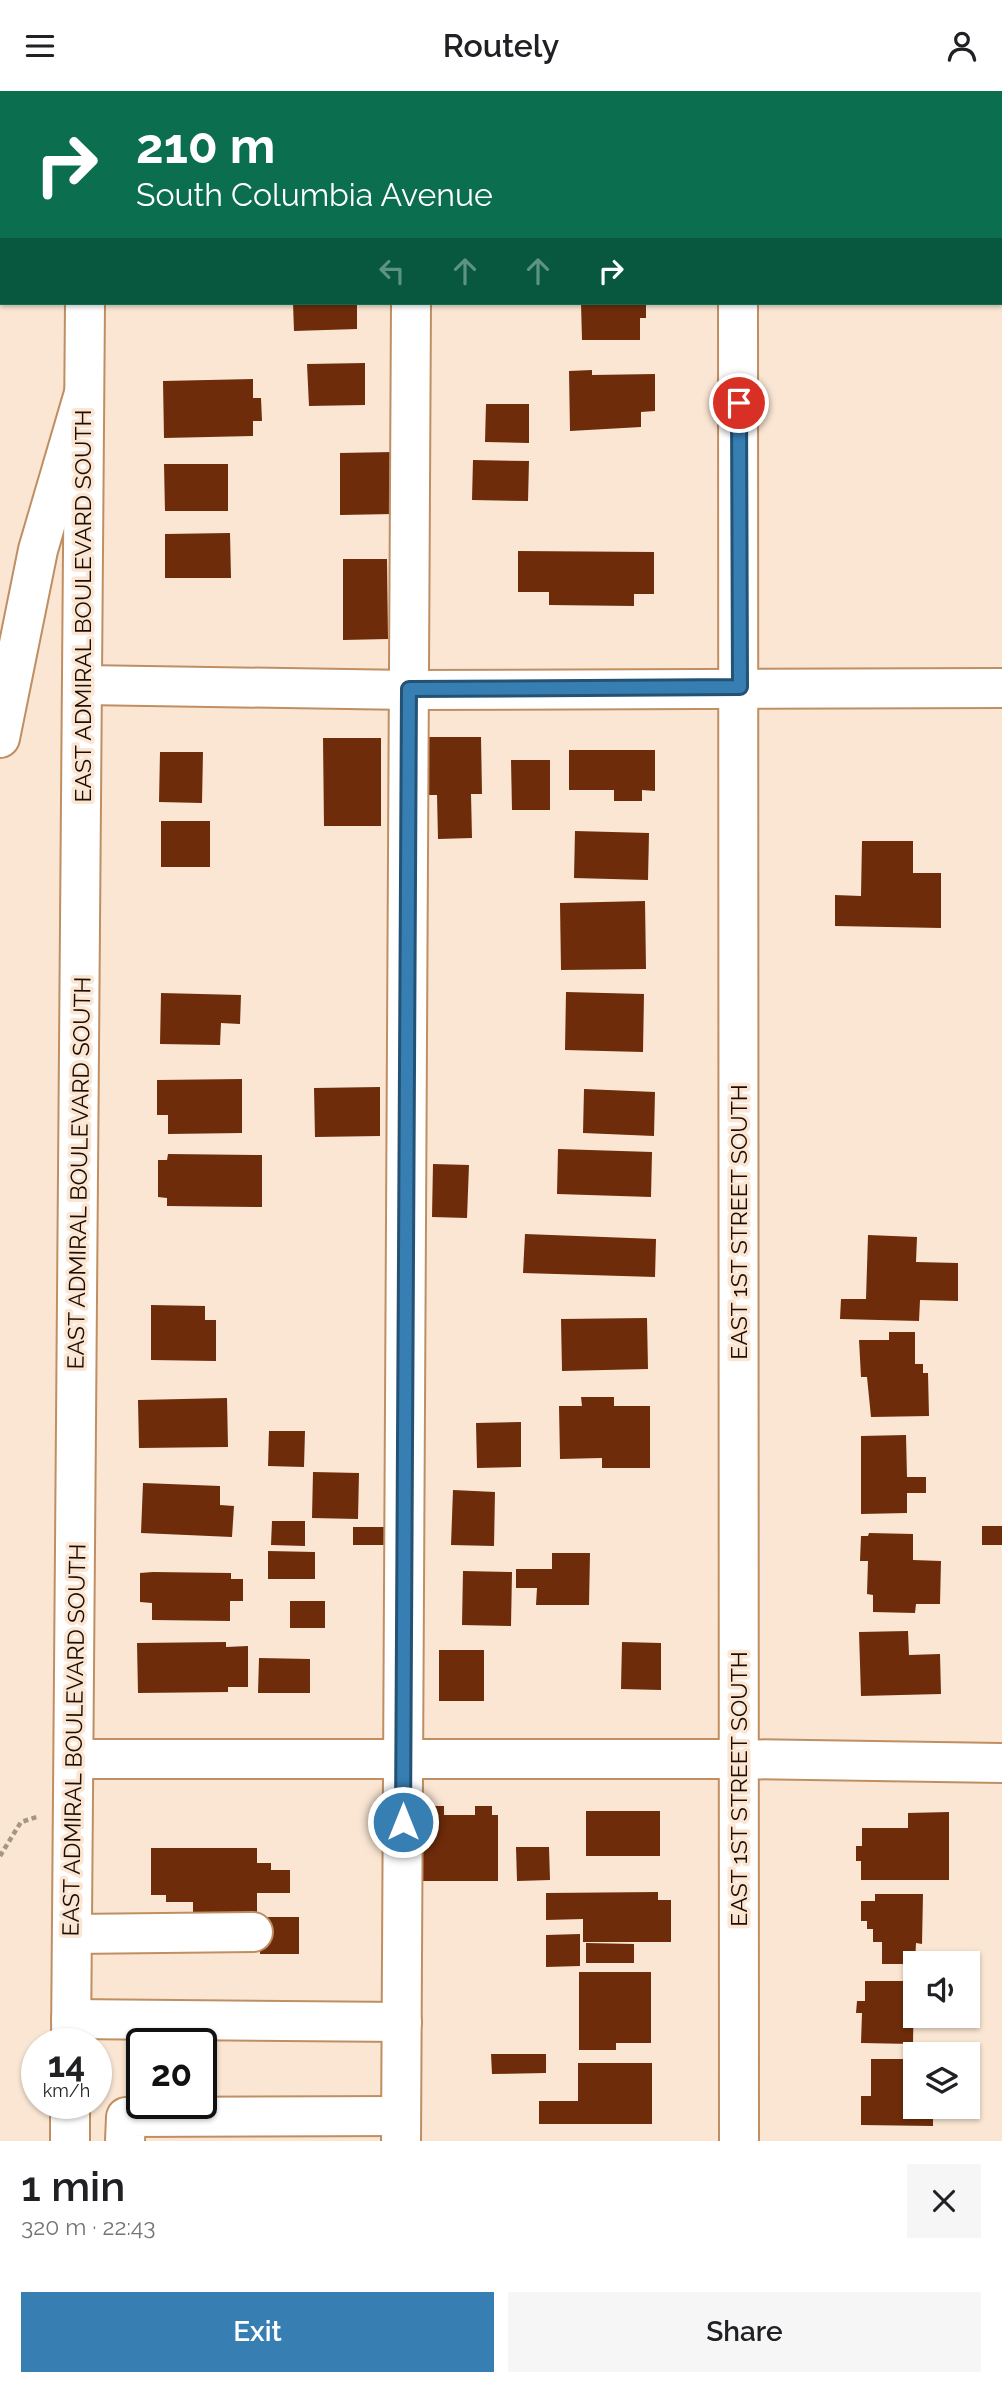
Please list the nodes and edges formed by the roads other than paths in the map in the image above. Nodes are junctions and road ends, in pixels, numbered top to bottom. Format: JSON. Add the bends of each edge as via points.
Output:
{"nodes":[{"id":1,"x":85,"y":305,"type":"edge"},
{"id":2,"x":411,"y":305,"type":"edge"},
{"id":3,"x":738,"y":305,"type":"edge"},
{"id":4,"x":84,"y":393,"type":"junction"},
{"id":5,"x":84,"y":685,"type":"junction"},
{"id":6,"x":740,"y":687,"type":"junction"},
{"id":7,"x":1002,"y":688,"type":"edge"},
{"id":8,"x":409,"y":689,"type":"junction"},
{"id":9,"x":0,"y":738,"type":"edge"},
{"id":10,"x":74,"y":1759,"type":"junction"},
{"id":11,"x":738,"y":1759,"type":"junction"},
{"id":12,"x":404,"y":1760,"type":"junction"},
{"id":13,"x":1002,"y":1763,"type":"edge"},
{"id":14,"x":253,"y":1932,"type":"dead end"},
{"id":15,"x":72,"y":1934,"type":"junction"},
{"id":16,"x":402,"y":2022,"type":"junction"},
{"id":17,"x":71,"y":2028,"type":"edge"},
{"id":18,"x":112,"y":2030,"type":"edge"},
{"id":19,"x":70,"y":2119,"type":"edge"},
{"id":20,"x":401,"y":2129,"type":"edge"},
{"id":21,"x":70,"y":2141,"type":"edge"},
{"id":22,"x":125,"y":2141,"type":"edge"},
{"id":23,"x":739,"y":2141,"type":"edge"}],
"edges":[{"from":1,"to":4,"type":"main road","name":"EAST ADMIRAL BOULEVARD SOUTH"},
{"from":2,"to":8,"type":"main road"},
{"from":3,"to":6,"type":"main road","name":"EAST 1ST STREET SOUTH"},
{"from":4,"to":5,"type":"main road","name":"EAST ADMIRAL BOULEVARD SOUTH"},
{"from":4,"to":9,"type":"main road","via":[[38,550]]},
{"from":5,"to":8,"type":"main road"},
{"from":5,"to":10,"type":"main road","name":"EAST ADMIRAL BOULEVARD SOUTH"},
{"from":6,"to":7,"type":"main road"},
{"from":6,"to":8,"type":"main road"},
{"from":6,"to":11,"type":"main road","name":"EAST 1ST STREET SOUTH"},
{"from":8,"to":12,"type":"main road"},
{"from":10,"to":12,"type":"main road"},
{"from":10,"to":15,"type":"main road","name":"EAST ADMIRAL BOULEVARD SOUTH"},
{"from":11,"to":12,"type":"main road"},
{"from":11,"to":13,"type":"main road"},
{"from":11,"to":23,"type":"main road","name":"EAST 1ST STREET SOUTH"},
{"from":12,"to":16,"type":"main road"},
{"from":14,"to":15,"type":"main road"},
{"from":15,"to":17,"type":"main road","name":"EAST ADMIRAL BOULEVARD SOUTH"},
{"from":16,"to":18,"type":"main road"},
{"from":16,"to":20,"type":"main road"},
{"from":19,"to":21,"type":"main road"},
{"from":20,"to":22,"type":"main road","via":[[125,2117]]}]}
